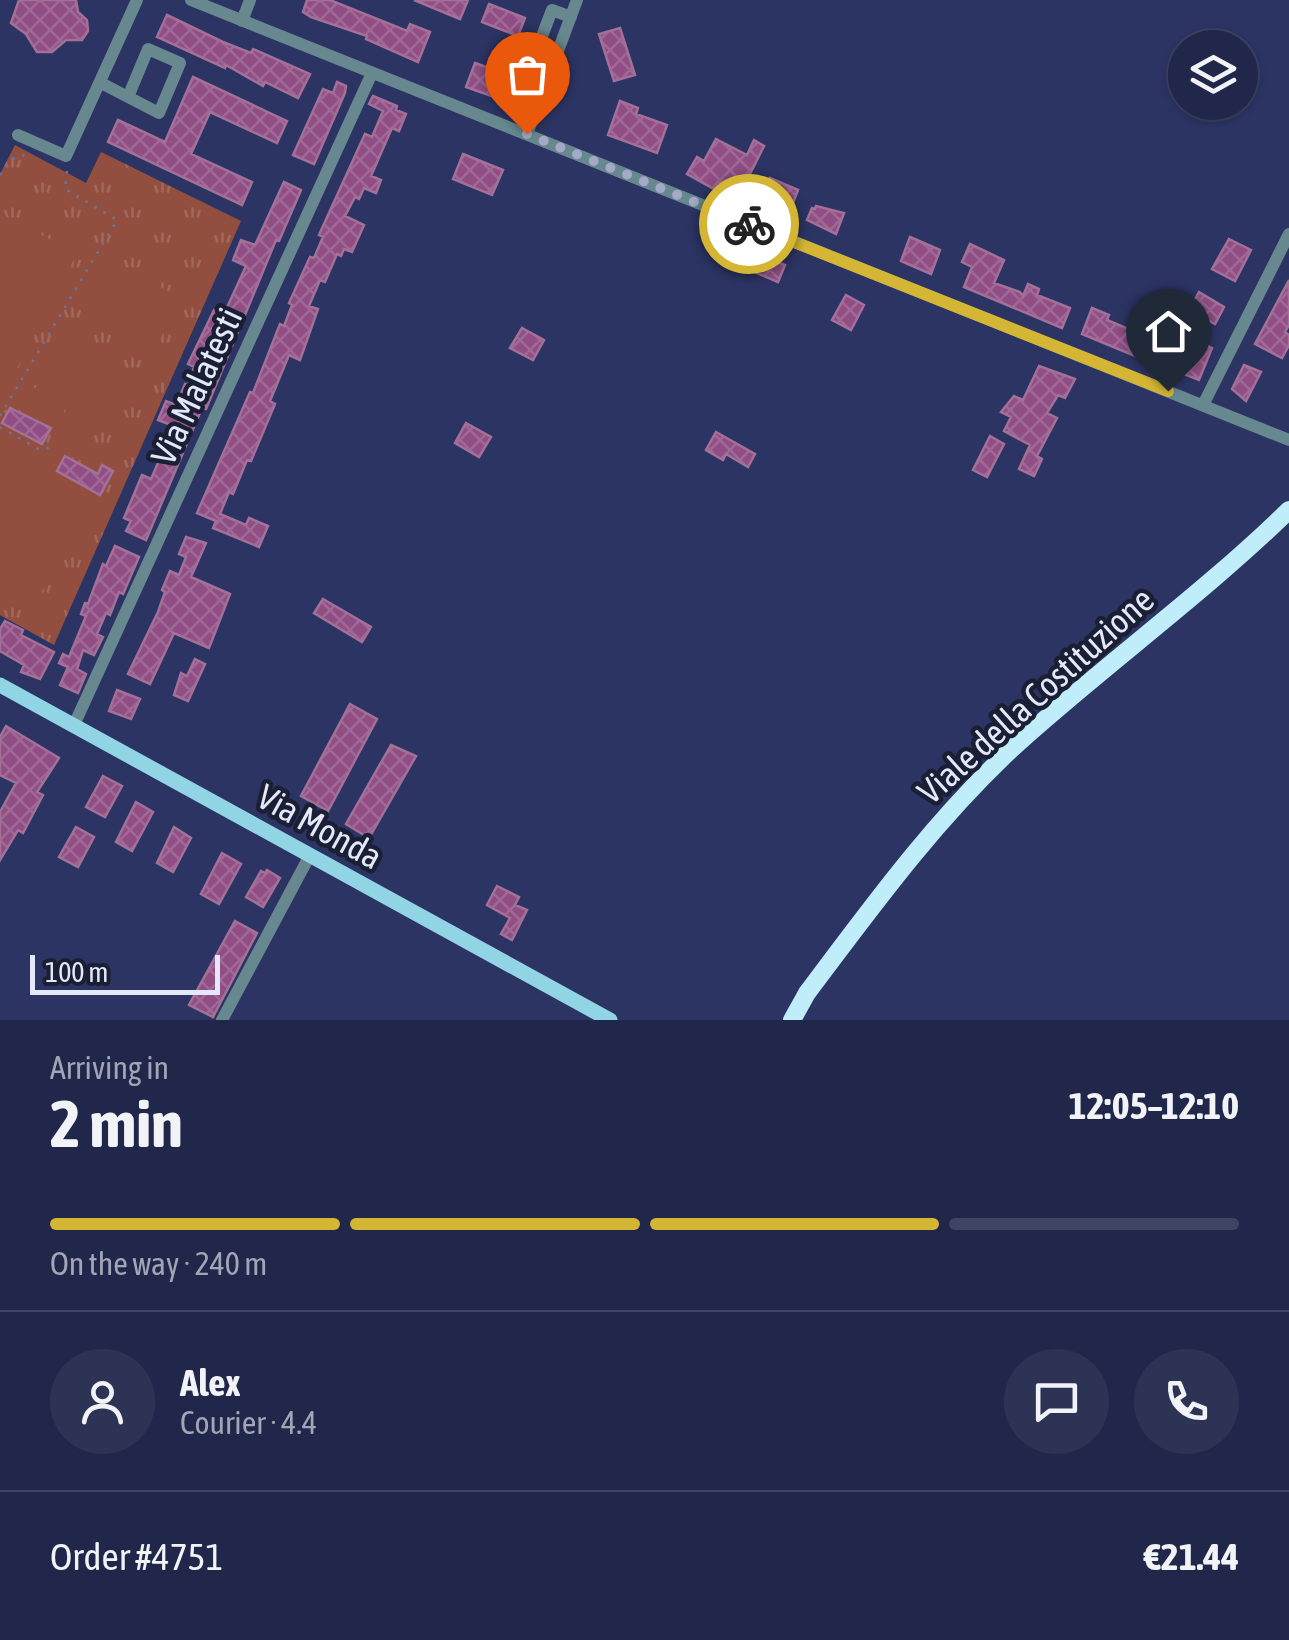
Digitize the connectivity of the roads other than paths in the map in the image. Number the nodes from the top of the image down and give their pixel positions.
1 (137, 0) edge
2 (191, 0) edge
3 (250, 0) edge
4 (577, 0) edge
5 (571, 17) junction
6 (242, 21) junction
7 (372, 73) junction
8 (101, 83) junction
9 (546, 85) junction
10 (128, 96) junction
11 (527, 134) junction
12 (24, 138) road end
13 (1289, 234) edge
14 (1203, 406) junction
15 (1289, 440) edge
16 (1289, 510) edge
17 (0, 685) edge
18 (74, 725) junction
19 (310, 855) junction
20 (808, 993) junction
21 (222, 1020) edge
22 (610, 1020) edge
23 (781, 1020) edge
24 (792, 1020) edge

1 - 8 street
2 - 6 street
3 - 6 street
4 - 5 street
5 - 9 street
5 - 9 street
6 - 7 street
7 - 11 street
7 - 18 street, Via Malatesti
8 - 10 street
8 - 12 street
9 - 11 street
10 - 10 street
11 - 14 street
13 - 14 street
14 - 15 street
16 - 20 highway, Viale della Costituzione
17 - 18 main road, Via Monda
18 - 19 main road, Via Monda
19 - 21 street
19 - 22 main road, Via Monda
20 - 23 highway, Viale della Costituzione
20 - 24 highway, Viale della Costituzione

